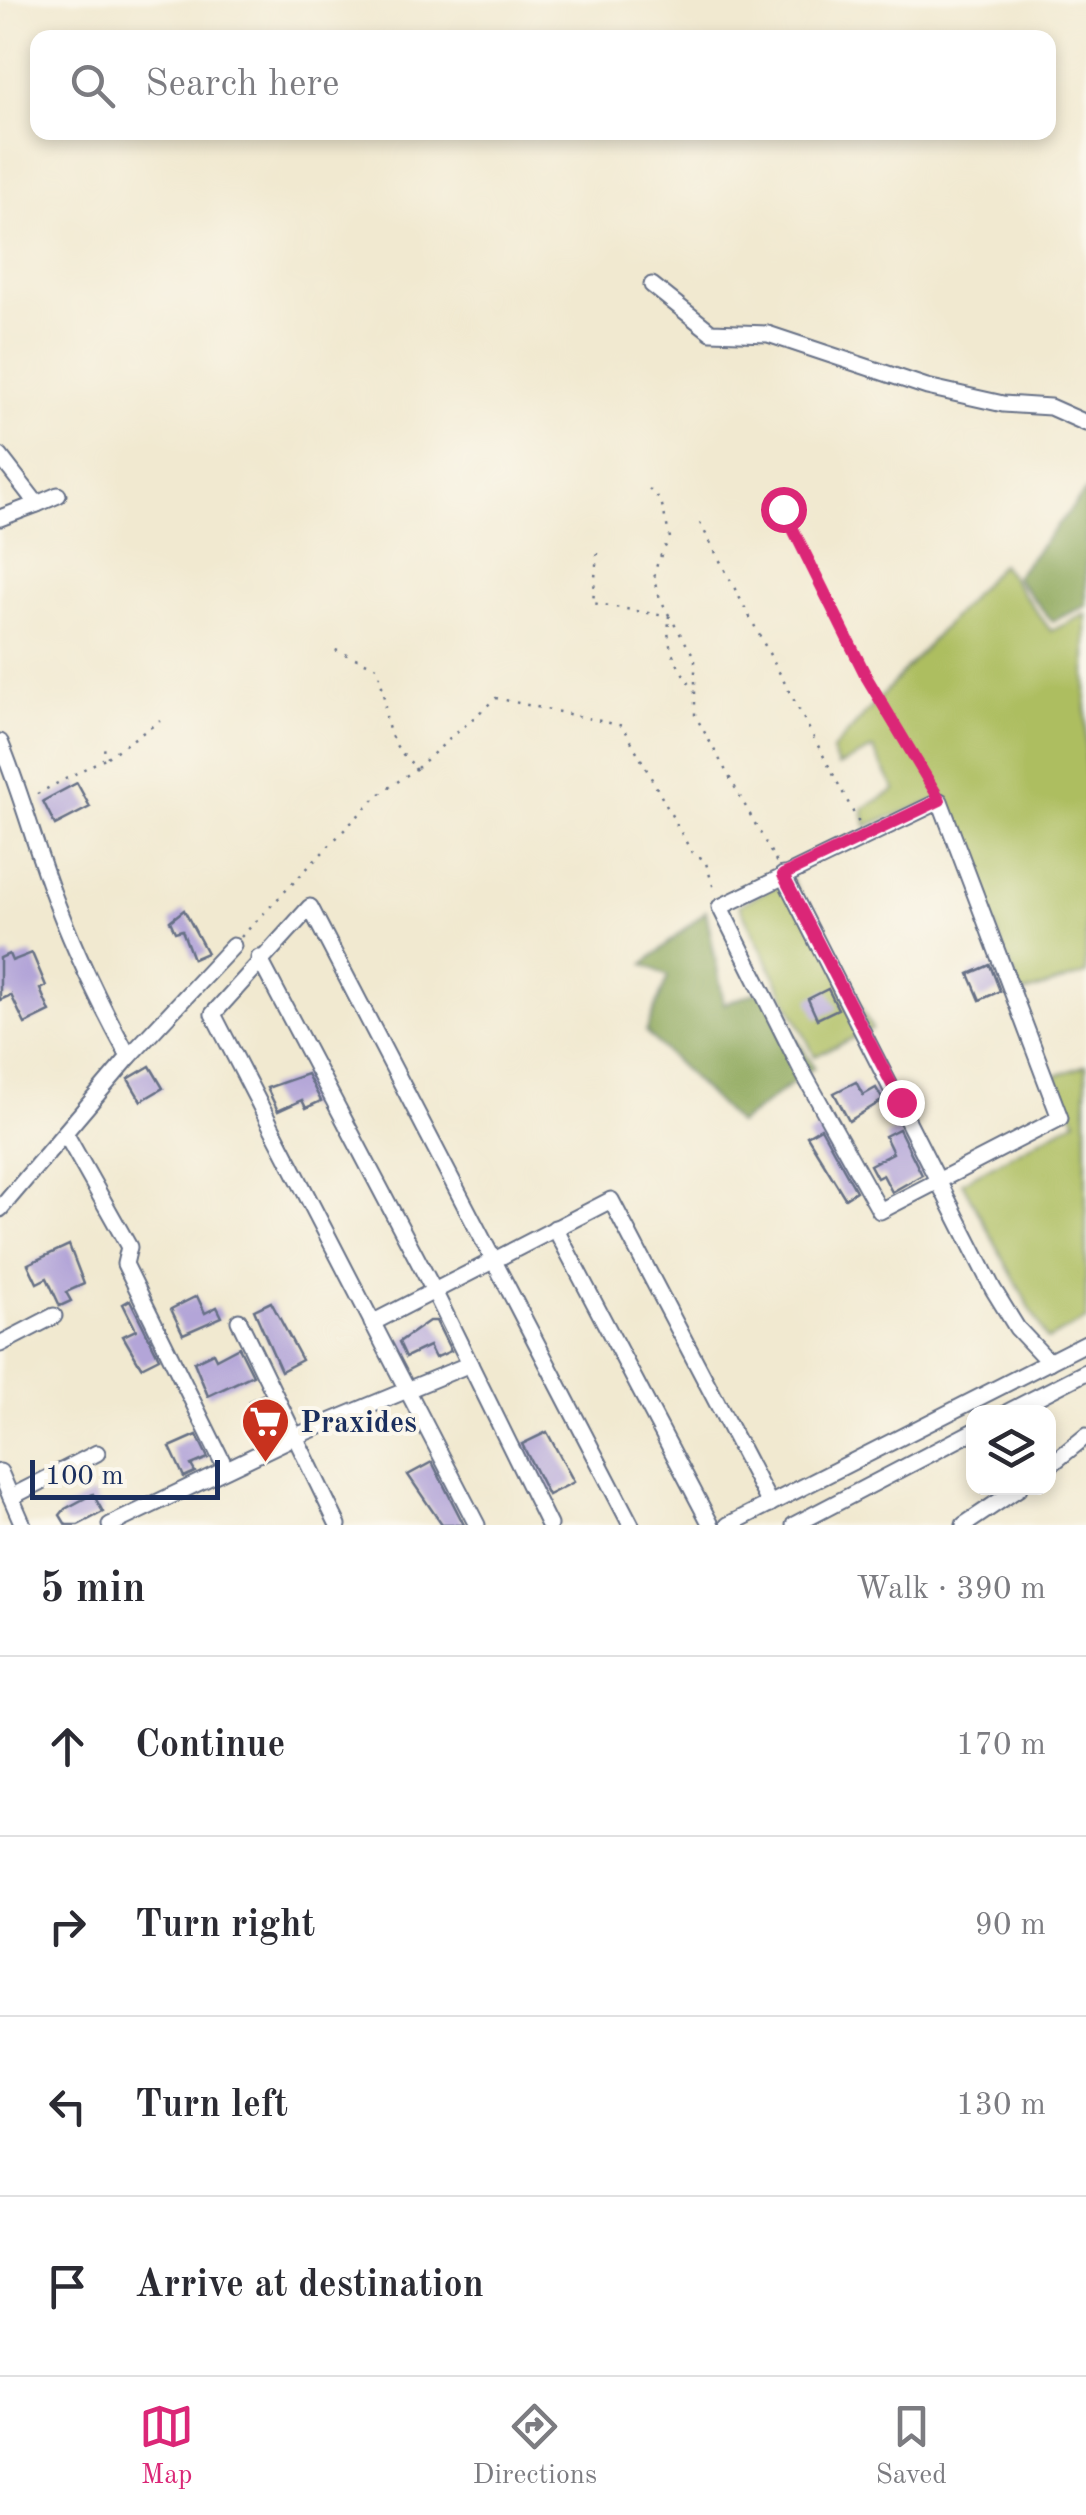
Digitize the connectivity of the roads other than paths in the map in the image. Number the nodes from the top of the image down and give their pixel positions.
1 (652, 286) dead end
2 (1086, 423) edge
3 (0, 456) edge
4 (58, 495) dead end
5 (37, 504) junction
6 (0, 518) edge
7 (0, 742) edge
8 (783, 875) junction
9 (233, 946) road end
10 (259, 958) junction
11 (129, 1056) junction
12 (65, 1133) junction
13 (941, 1181) junction
14 (3, 1198) edge
15 (555, 1228) junction
16 (493, 1258) junction
17 (433, 1289) junction
18 (54, 1316) dead end
19 (239, 1321) dead end
20 (372, 1323) junction
21 (1086, 1343) edge
22 (0, 1344) edge
23 (1049, 1362) junction
24 (470, 1364) junction
25 (1086, 1372) edge
26 (407, 1389) junction
27 (1022, 1405) edge
28 (966, 1435) edge
29 (296, 1436) junction
30 (1086, 1436) edge
31 (96, 1453) dead end
32 (1056, 1460) edge
33 (226, 1469) junction
34 (0, 1472) edge
35 (1009, 1495) edge
36 (8, 1504) edge
37 (770, 1504) junction
38 (24, 1525) edge
39 (110, 1525) edge
40 (338, 1525) edge
41 (477, 1525) edge
42 (549, 1525) edge
43 (631, 1525) edge
44 (712, 1525) edge
45 (728, 1525) edge
46 (794, 1525) edge
47 (964, 1525) edge

1 - 2 street
3 - 5 street
4 - 5 street
5 - 6 street
7 - 11 street
8 - 13 street
8 - 13 street
8 - 13 street
9 - 11 street
10 - 16 street
10 - 17 street
10 - 20 street
11 - 12 street
12 - 14 street
12 - 33 street
13 - 23 street
15 - 16 street
15 - 37 street
15 - 44 street
16 - 17 street
16 - 43 street
17 - 20 street
17 - 24 street
18 - 22 street
19 - 29 street
20 - 26 street
21 - 23 street
23 - 37 street
24 - 26 street
24 - 42 street
25 - 27 street
26 - 29 street
26 - 41 street
28 - 46 street
29 - 33 street
29 - 40 street
30 - 32 street
31 - 36 street
33 - 39 street
34 - 36 street
35 - 47 street
36 - 38 street
37 - 45 street

